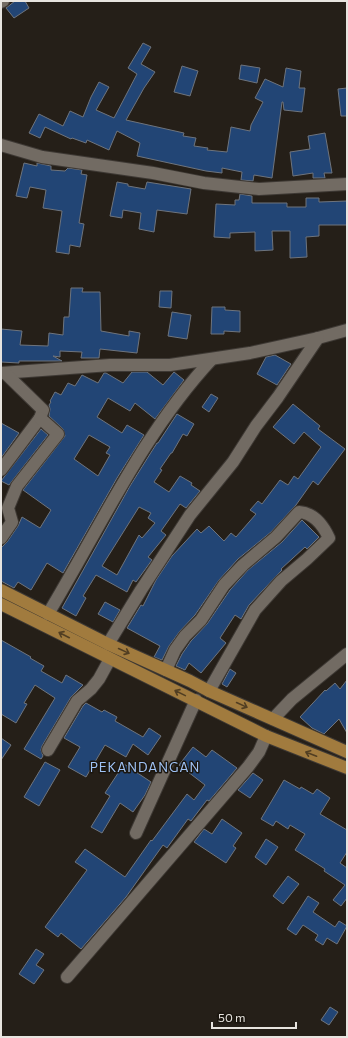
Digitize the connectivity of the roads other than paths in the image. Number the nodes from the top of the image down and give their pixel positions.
1 (1, 145) edge
2 (347, 184) edge
3 (347, 330) edge
4 (318, 338) junction
5 (212, 359) junction
6 (3, 373) edge
7 (40, 418) junction
8 (1, 470) edge
9 (1, 538) edge
10 (1, 590) edge
11 (1, 604) edge
12 (48, 614) junction
13 (109, 641) junction
14 (347, 654) edge
15 (109, 661) junction
16 (166, 670) junction
17 (209, 691) junction
18 (194, 706) junction
19 (273, 719) junction
20 (266, 736) junction
21 (48, 750) dead end
22 (347, 752) edge
23 (347, 768) edge
24 (136, 832) dead end
25 (67, 977) dead end

1 - 2 street
3 - 4 street
4 - 5 street
4 - 13 street
5 - 6 street
5 - 12 street
6 - 7 street
7 - 8 street
7 - 9 street
10 - 12 main road
15 -> 11 main road
12 - 13 main road
13 -> 16 main road
14 - 19 street
18 -> 15 main road
15 - 21 street
16 - 17 main road
16 - 17 street
17 -> 19 main road
18 - 20 main road
18 - 24 street
19 - 20 main road
19 - 22 main road
23 -> 20 main road
20 - 25 street

